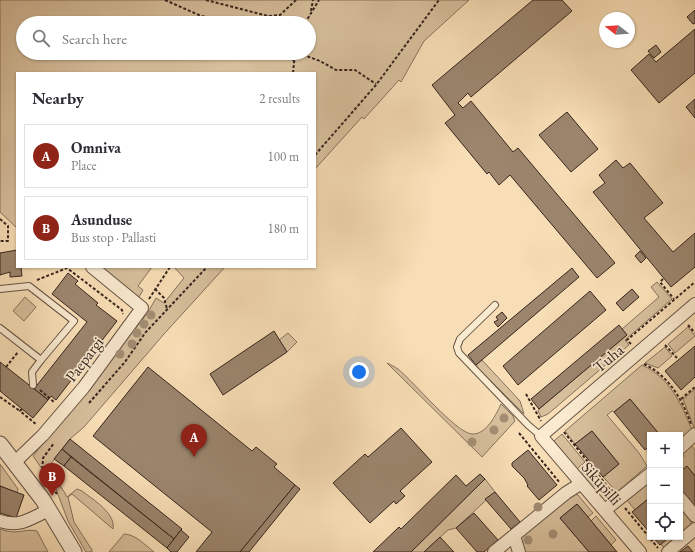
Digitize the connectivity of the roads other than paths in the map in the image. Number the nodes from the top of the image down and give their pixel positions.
1 (93, 268) edge
2 (0, 289) edge
3 (695, 304) edge
4 (495, 305) dead end
5 (0, 328) edge
6 (41, 360) junction
7 (35, 386) road end
8 (695, 434) edge
9 (541, 436) junction
10 (0, 444) edge
11 (683, 445) edge
12 (14, 463) junction
13 (647, 476) edge
14 (580, 484) junction
15 (683, 502) edge
16 (605, 510) junction
17 (44, 512) junction
18 (695, 516) edge
19 (0, 521) edge
20 (695, 529) edge
21 (514, 536) junction
22 (64, 552) edge
23 (74, 552) edge
24 (494, 552) edge
25 (519, 552) edge
26 (640, 552) edge
27 (668, 552) edge

1 - 12 street, Paepargi
2 - 6 lane
3 - 9 street, Tuha
4 - 9 lane
5 - 6 lane
6 - 7 lane
8 - 11 street
9 - 14 street, Sikupilli
10 - 12 street
12 - 17 street
13 - 16 street
14 - 16 street, Sikupilli
14 - 21 street
15 - 18 street
16 - 26 street, Sikupilli
17 - 19 street
17 - 22 street
17 - 23 street
20 - 27 street
21 - 24 street
21 - 25 street

